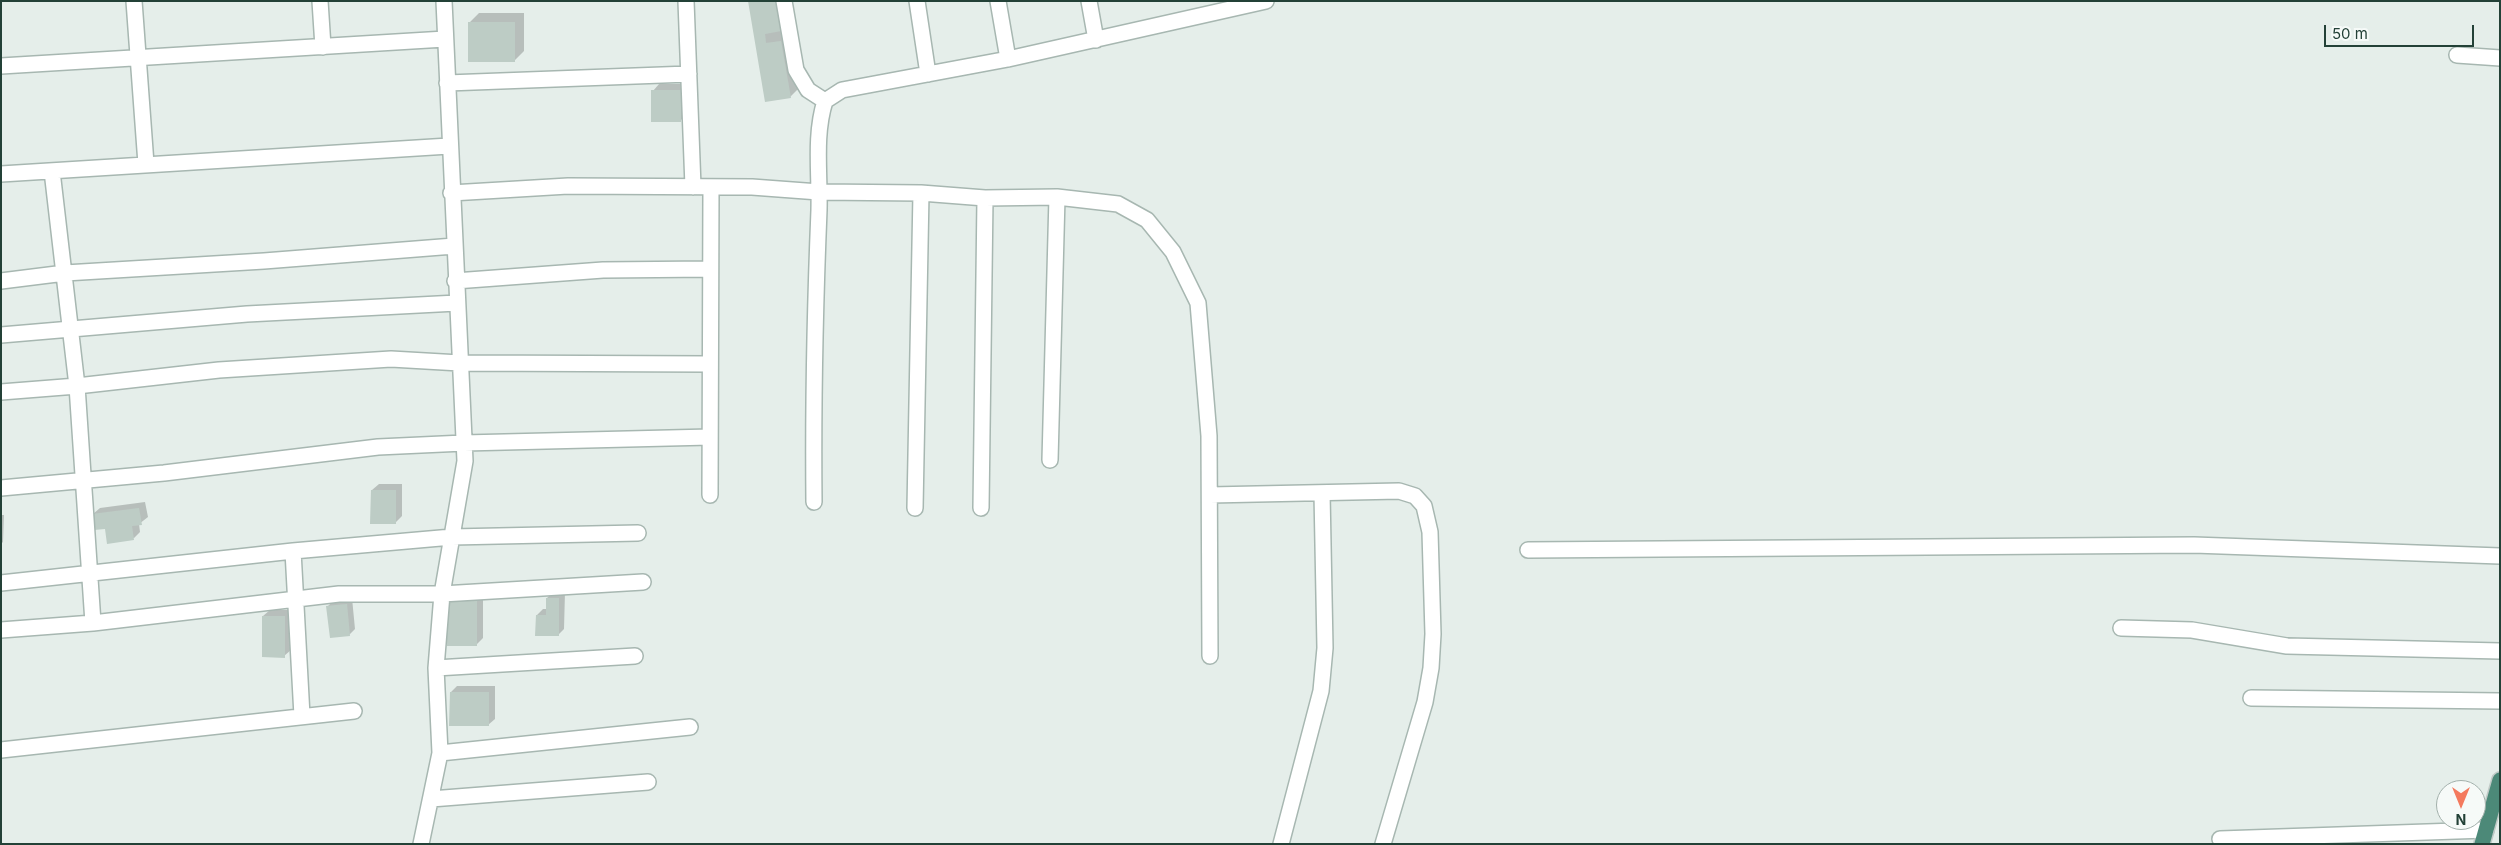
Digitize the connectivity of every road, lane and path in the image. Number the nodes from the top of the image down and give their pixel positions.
1 (134, 1) edge
2 (320, 1) edge
3 (444, 1) edge
4 (686, 1) edge
5 (784, 1) edge
6 (917, 1) edge
7 (998, 1) edge
8 (1089, 1) edge
9 (1266, 1) edge
10 (445, 39) junction
11 (1096, 40) junction
12 (322, 47) junction
13 (2458, 55) dead end
14 (140, 57) junction
15 (2500, 58) edge
16 (1008, 59) junction
17 (1, 66) edge
18 (689, 74) junction
19 (928, 74) junction
20 (447, 83) junction
21 (825, 101) junction
22 (449, 146) junction
23 (146, 164) junction
24 (52, 171) junction
25 (1, 174) edge
26 (693, 187) junction
27 (711, 188) junction
28 (820, 192) junction
29 (451, 193) junction
30 (921, 194) junction
31 (1056, 197) junction
32 (985, 198) junction
33 (454, 246) junction
34 (710, 269) junction
35 (65, 273) junction
36 (1, 281) edge
37 (456, 281) junction
38 (457, 303) junction
39 (70, 328) junction
40 (1, 335) edge
41 (460, 363) junction
42 (710, 364) junction
43 (77, 386) junction
44 (1, 392) edge
45 (710, 438) junction
46 (464, 443) junction
47 (1050, 460) dead end
48 (84, 481) junction
49 (1, 488) edge
50 (1322, 492) junction
51 (1210, 495) junction
52 (710, 496) dead end
53 (814, 502) dead end
54 (915, 508) dead end
55 (981, 508) dead end
56 (638, 533) dead end
57 (452, 537) junction
58 (1528, 550) dead end
59 (292, 551) junction
60 (2500, 556) edge
61 (90, 573) junction
62 (643, 582) dead end
63 (1, 583) edge
64 (442, 594) junction
65 (295, 599) junction
66 (93, 623) junction
67 (2121, 628) dead end
68 (1, 630) edge
69 (2500, 651) edge
70 (635, 656) dead end
71 (1210, 656) dead end
72 (436, 668) junction
73 (2251, 698) dead end
74 (2500, 701) edge
75 (354, 711) dead end
76 (302, 716) junction
77 (690, 727) dead end
78 (1, 750) edge
79 (440, 753) junction
80 (2500, 780) edge
81 (648, 782) dead end
82 (430, 799) junction
83 (2484, 837) edge
84 (2220, 839) dead end
85 (421, 844) edge
86 (1281, 844) edge
87 (1383, 844) edge

1 - 14 street
2 - 12 street
3 - 10 street
4 - 18 street
5 - 21 street
6 - 19 street
7 - 16 street
8 - 11 street
9 - 11 street
10 - 12 street
10 - 20 street
11 - 16 street
12 - 14 street
13 - 15 street
14 - 17 street
14 - 23 street
16 - 19 street
18 - 20 street
18 - 26 street
19 - 21 street
20 - 22 street
21 - 28 street
22 - 23 street
22 - 29 street
23 - 24 street
24 - 25 street
24 - 35 street
26 - 27 street
26 - 29 street
27 - 28 street
27 - 34 street
28 - 30 street
28 - 53 street
29 - 33 street
30 - 32 street
30 - 54 street
31 - 32 street
31 - 47 street
31 - 51 street
32 - 55 street
33 - 35 street
33 - 37 street
34 - 37 street
34 - 42 street
35 - 36 street
35 - 39 street
37 - 38 street
38 - 39 street
38 - 41 street
39 - 40 street
39 - 43 street
41 - 42 street
41 - 43 street
41 - 46 street
42 - 45 street
43 - 44 street
43 - 48 street
45 - 46 street
45 - 52 street
46 - 48 street
46 - 57 street
48 - 49 street
48 - 61 street
50 - 51 street
50 - 86 street
50 - 87 street
51 - 71 street
56 - 57 street
57 - 59 street
57 - 64 street
58 - 60 street
59 - 61 street
59 - 65 street
61 - 63 street
61 - 66 street
62 - 64 street
64 - 65 street
64 - 72 street
65 - 66 street
65 - 76 street
66 - 68 street
67 - 69 street
70 - 72 street
72 - 79 street
73 - 74 street
75 - 76 street
76 - 78 street
77 - 79 street
79 - 82 street
80 - 83 highway
81 - 82 street
82 - 85 street
83 - 84 street

